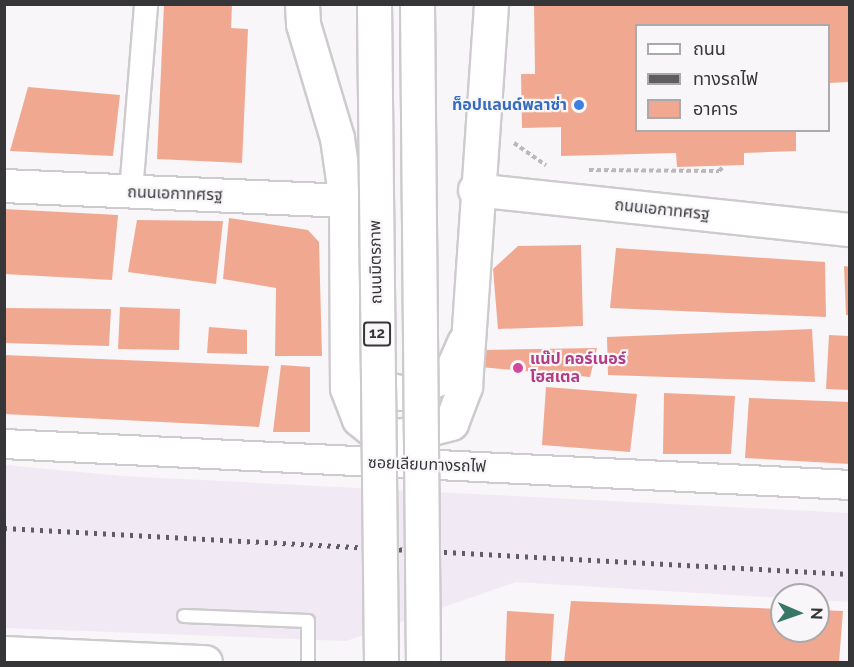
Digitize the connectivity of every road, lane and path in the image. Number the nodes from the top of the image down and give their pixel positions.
1 (146, 4) edge
2 (302, 4) edge
3 (374, 4) edge
4 (417, 4) edge
5 (491, 4) edge
6 (509, 131) dead end
7 (724, 166) dead end
8 (553, 167) dead end
9 (585, 170) dead end
10 (4, 186) edge
11 (475, 190) junction
12 (131, 192) junction
13 (346, 201) junction
14 (849, 230) edge
15 (465, 340) junction
16 (346, 342) junction
17 (4, 444) edge
18 (849, 485) edge
19 (184, 616) dead end
20 (4, 653) edge
21 (206, 663) edge
22 (308, 663) edge
23 (381, 663) edge
24 (423, 663) edge

1 - 12 street
2 - 13 main road
3 - 23 main road, ถนนมิตรภาพ / 12, bridge
4 - 24 main road, bridge
5 - 11 main road
6 - 8 path
7 - 9 path
10 - 12 main road, ถนนเอกาทศรฐ
11 - 14 main road, ถนนเอกาทศรฐ
11 - 15 main road
12 - 13 main road, ถนนเอกาทศรฐ
13 - 16 main road
15 - 16 main road
15 - 16 main road
17 - 18 street, ซอยเลียบทางรถไฟ
19 - 22 lane
20 - 21 main road

